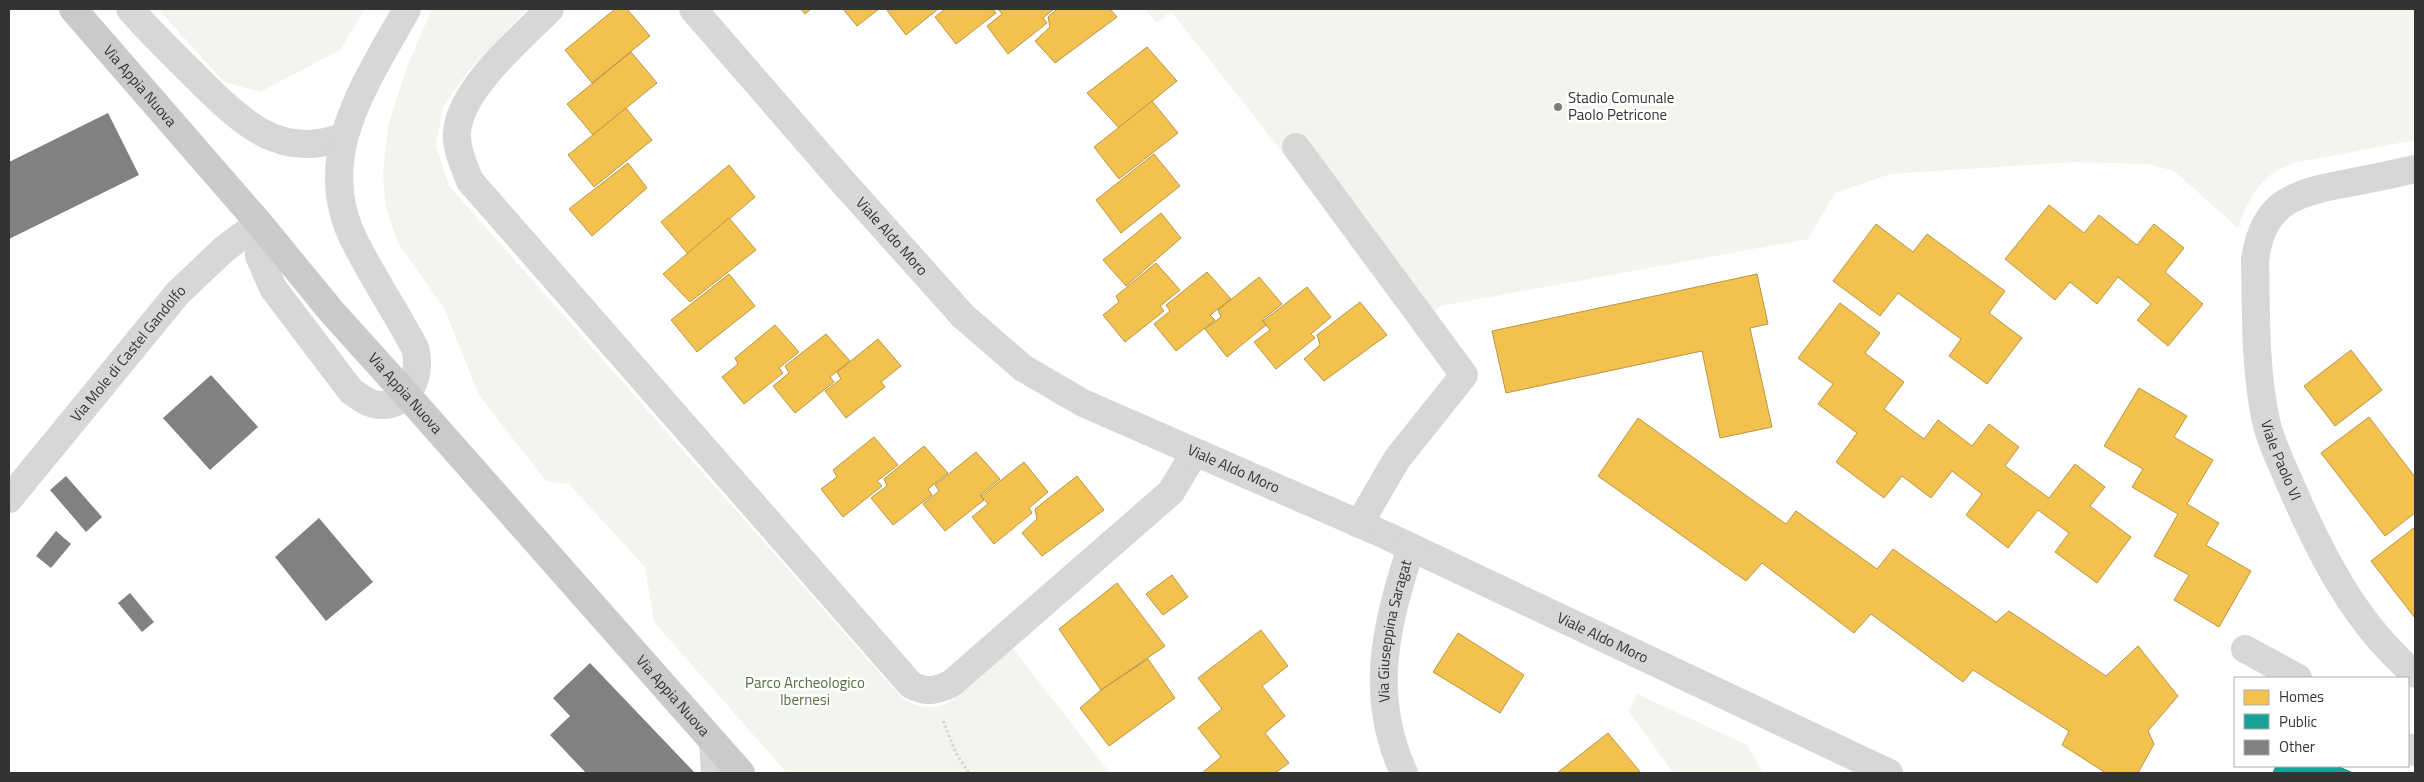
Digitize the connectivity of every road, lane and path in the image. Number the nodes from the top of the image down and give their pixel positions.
1 (73, 9) edge
2 (130, 9) edge
3 (407, 9) edge
4 (550, 9) edge
5 (693, 9) edge
6 (343, 137) junction
7 (1296, 147) dead end
8 (2415, 169) edge
9 (259, 223) junction
10 (406, 394) junction
11 (1195, 452) junction
12 (9, 498) edge
13 (1359, 524) junction
14 (1411, 547) junction
15 (2245, 649) dead end
16 (2415, 674) edge
17 (2296, 677) edge
18 (930, 692) junction
19 (713, 742) junction
20 (715, 773) edge
21 (741, 773) edge
22 (970, 773) edge
23 (1404, 773) edge
24 (1889, 773) edge

1 - 9 main road, Via Appia Nuova
2 - 6 street
3 - 6 street
4 - 18 street
5 - 11 street, Viale Aldo Moro
6 - 10 street
7 - 13 street
8 - 16 street, Viale Paolo VI
9 - 10 main road, Via Appia Nuova
9 - 10 street
9 - 12 street, Via Mole di Castel Gandolfo
10 - 19 main road, Via Appia Nuova
11 - 13 street, Viale Aldo Moro
11 - 18 street
13 - 14 street, Viale Aldo Moro
14 - 23 street, Via Giuseppina Saragat
14 - 24 street, Viale Aldo Moro
15 - 17 street
18 - 22 path
19 - 20 street
19 - 21 main road, Via Appia Nuova

